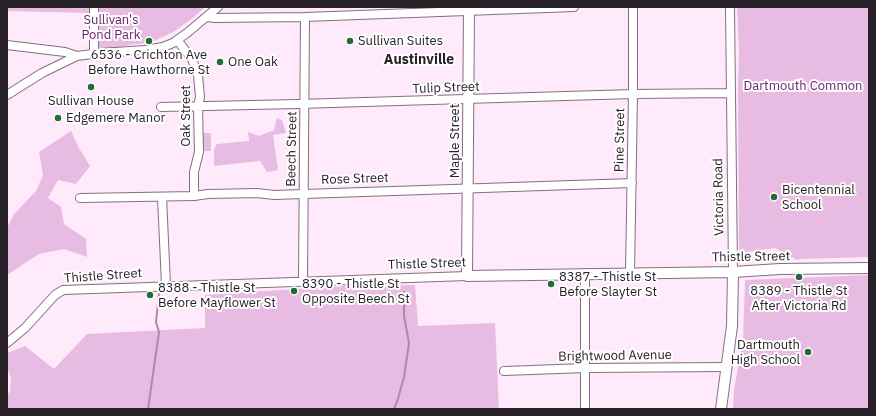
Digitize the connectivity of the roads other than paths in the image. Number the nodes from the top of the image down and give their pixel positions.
1 (94, 7) edge
2 (218, 7) edge
3 (574, 7) edge
4 (633, 7) edge
5 (730, 7) edge
6 (469, 9) edge
7 (208, 17) junction
8 (305, 17) junction
9 (178, 40) junction
10 (7, 46) edge
11 (94, 54) junction
12 (77, 56) junction
13 (731, 93) junction
14 (633, 94) junction
15 (7, 95) edge
16 (468, 99) junction
17 (305, 104) junction
18 (161, 107) dead end
19 (198, 107) junction
20 (632, 183) junction
21 (468, 188) junction
22 (304, 193) junction
23 (162, 196) junction
24 (194, 196) junction
25 (80, 198) dead end
26 (869, 268) edge
27 (733, 272) junction
28 (630, 273) junction
29 (585, 274) junction
30 (467, 276) junction
31 (303, 281) junction
32 (166, 285) junction
33 (7, 343) edge
34 (726, 367) junction
35 (586, 368) junction
36 (504, 371) dead end
37 (586, 409) edge
38 (721, 409) edge

1 - 11 street
2 - 7 street
3 - 6 street
4 - 14 street, Pine Street
5 - 13 street, Victoria Road
6 - 8 street
6 - 16 main road, Maple Street
7 - 8 street
7 - 9 street
8 - 17 street, Beech Street
9 - 11 street
9 - 19 street, Oak Street
10 - 12 street
11 - 12 street
12 - 15 street
13 - 14 street, Tulip Street
13 - 27 street, Victoria Road
14 - 16 street, Tulip Street
14 - 20 street, Pine Street
16 - 17 street, Tulip Street
16 - 21 main road, Maple Street
17 - 19 street, Tulip Street
17 - 22 street, Beech Street
18 - 19 street, Tulip Street
19 - 24 street, Oak Street
20 - 21 street, Rose Street
20 - 28 street, Pine Street
21 - 22 street, Rose Street
21 - 30 main road, Maple Street
22 - 24 street, Rose Street
22 - 31 street, Beech Street
23 - 24 street, Rose Street
23 - 25 street, Rose Street
23 - 32 street
26 - 27 main road, Thistle Street
27 - 28 main road, Thistle Street
27 - 34 main road, Victoria Road
28 - 29 main road, Thistle Street
29 - 30 main road, Thistle Street
29 - 35 street
30 - 31 street, Thistle Street
31 - 32 street, Thistle Street
32 - 33 street, Thistle Street
34 - 35 street, Brightwood Avenue
34 - 38 main road, Victoria Road
35 - 36 street, Brightwood Avenue
35 - 37 street

